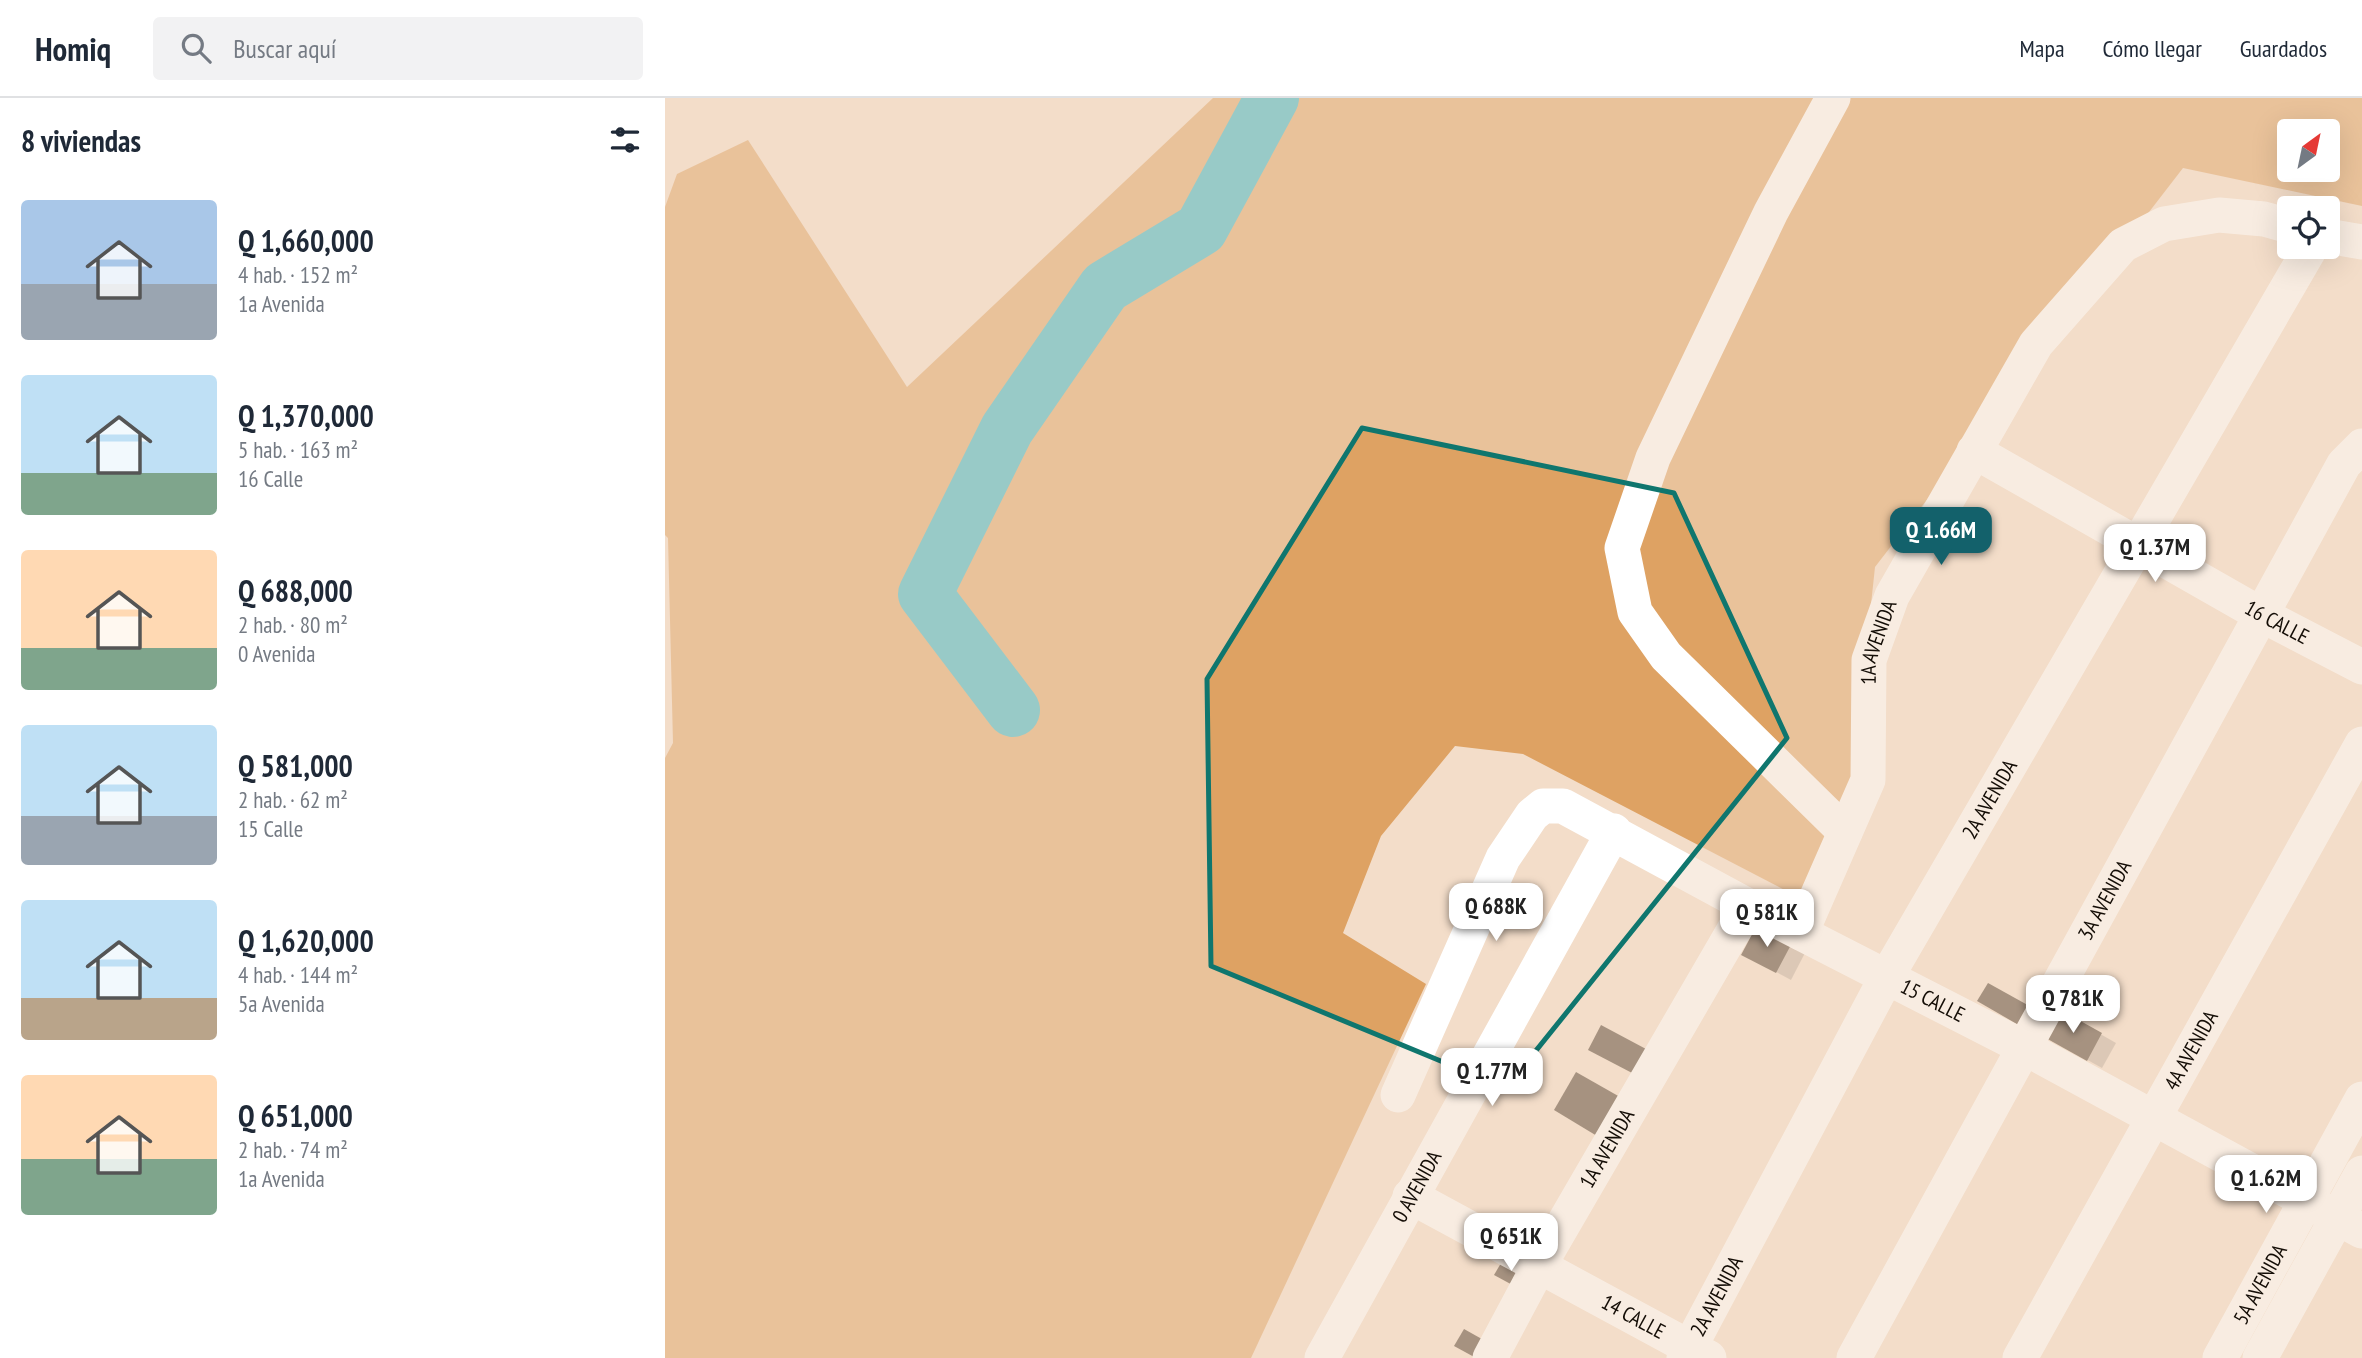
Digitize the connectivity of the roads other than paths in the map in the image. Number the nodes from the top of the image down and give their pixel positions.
1 (1833, 98) edge
2 (2277, 223) edge
3 (2340, 238) edge
4 (2362, 242) edge
5 (2304, 259) edge
6 (2362, 446) edge
7 (1974, 451) junction
8 (2139, 542) junction
9 (2260, 614) junction
10 (2362, 667) edge
11 (2362, 744) edge
12 (1614, 831) junction
13 (1845, 832) junction
14 (1748, 906) junction
15 (1801, 933) junction
16 (1887, 978) junction
17 (2025, 1048) junction
18 (1398, 1095) dead end
19 (2362, 1099) edge
20 (2151, 1118) junction
21 (2362, 1173) edge
22 (1411, 1196) junction
23 (2306, 1201) junction
24 (2349, 1225) edge
25 (1539, 1266) junction
26 (1694, 1354) edge
27 (1322, 1358) edge
28 (1490, 1358) edge
29 (1854, 1358) edge
30 (2019, 1358) edge
31 (2220, 1358) edge
32 (2260, 1358) edge

1 - 13 street
2 - 7 street, 1A AVENIDA
3 - 4 street
5 - 8 street, 2A AVENIDA
6 - 9 street, 3A AVENIDA
7 - 8 street, 16 CALLE
7 - 13 street, 1A AVENIDA
8 - 9 street, 16 CALLE
8 - 16 street, 2A AVENIDA
9 - 10 street, 16 CALLE
9 - 17 street, 3A AVENIDA
11 - 20 street, 4A AVENIDA
12 - 14 street, 15 CALLE
12 - 18 street, 15 CALLE
12 - 22 street, 0 AVENIDA
13 - 15 street, 1A AVENIDA
14 - 15 street, 15 CALLE
14 - 25 street, 1A AVENIDA
15 - 16 street, 15 CALLE
16 - 17 street, 15 CALLE
16 - 26 street, 2A AVENIDA
17 - 20 street, 15 CALLE
17 - 29 street, 3A AVENIDA
19 - 23 street, 5A AVENIDA
20 - 23 street, 15 CALLE
20 - 30 street, 4A AVENIDA
21 - 24 street, 5A AVENIDA
22 - 25 street, 14 CALLE
22 - 27 street, 0 AVENIDA
23 - 24 street, 15 CALLE
23 - 31 street, 5A AVENIDA
24 - 32 street, 5A AVENIDA
25 - 26 street, 14 CALLE
25 - 28 street, 1A AVENIDA

